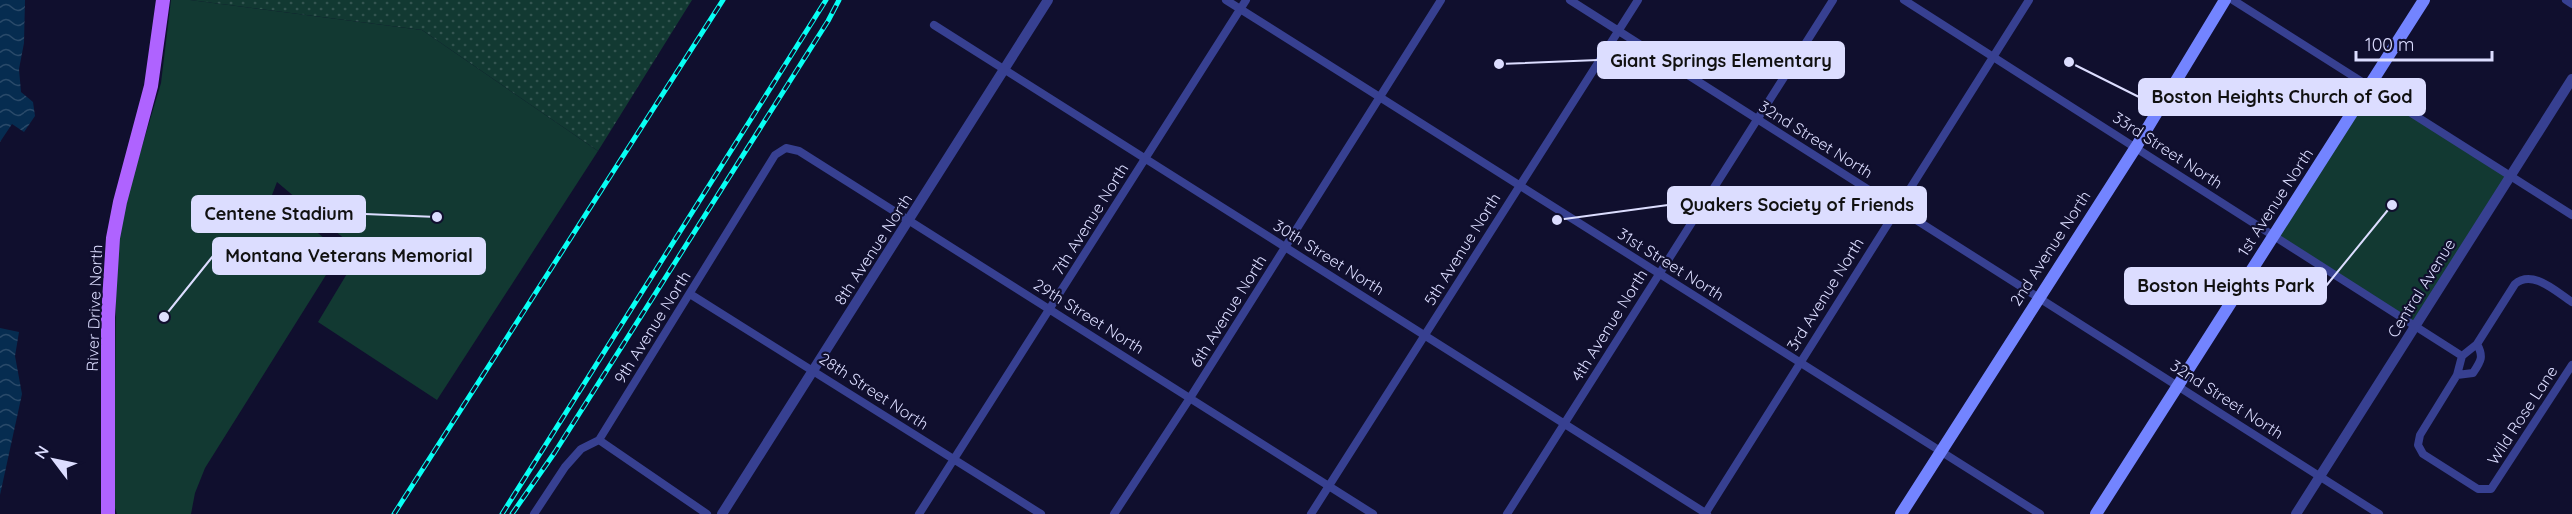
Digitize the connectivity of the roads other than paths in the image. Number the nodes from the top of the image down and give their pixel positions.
1 (163, 0) edge
2 (1048, 0) edge
3 (1226, 0) edge
4 (1246, 0) edge
5 (1441, 0) edge
6 (1570, 0) edge
7 (1638, 0) edge
8 (1833, 0) edge
9 (1904, 0) edge
10 (2029, 0) edge
11 (2225, 0) edge
12 (2233, 0) edge
13 (2424, 0) edge
14 (2566, 0) edge
15 (2572, 4) edge
16 (1240, 9) junction
17 (934, 25) dead end
18 (1618, 31) junction
19 (1992, 56) junction
20 (1005, 69) junction
21 (2572, 79) edge
22 (2370, 86) junction
23 (1380, 98) junction
24 (1757, 120) junction
25 (2136, 147) junction
26 (786, 148) joint
27 (1145, 159) junction
28 (2510, 175) junction
29 (1520, 186) junction
30 (1897, 208) junction
31 (2572, 215) edge
32 (909, 220) junction
33 (2273, 235) junction
34 (1285, 248) junction
35 (1658, 273) junction
36 (690, 294) junction
37 (2038, 297) junction
38 (2572, 302) edge
39 (1050, 310) junction
40 (2414, 326) junction
41 (1425, 336) junction
42 (2477, 344) junction
43 (2462, 356) junction
44 (1800, 361) junction
45 (2572, 365) edge
46 (814, 369) junction
47 (2457, 375) junction
48 (2178, 385) junction
49 (1190, 398) junction
50 (1564, 425) junction
51 (599, 440) junction
52 (1941, 451) junction
53 (953, 460) junction
54 (2320, 476) junction
55 (1329, 486) junction
56 (108, 514) edge
57 (534, 514) edge
58 (707, 514) edge
59 (722, 514) edge
60 (919, 514) edge
61 (1041, 514) edge
62 (1114, 514) edge
63 (1311, 514) edge
64 (1373, 514) edge
65 (1507, 514) edge
66 (1706, 514) edge
67 (1901, 514) edge
68 (2040, 514) edge
69 (2096, 514) edge
70 (2296, 514) edge
71 (2379, 514) edge

1 - 56 main road, River Drive North
2 - 20 street, 8th Avenue North
3 - 16 street, 31st Street North
4 - 16 street, 7th Avenue North
5 - 23 street, 6th Avenue North
6 - 18 street, 32nd Street North
7 - 18 street, 5th Avenue North
8 - 24 street, 4th Avenue North
9 - 19 street, 33rd Street North
10 - 19 street, 3rd Avenue North
11 - 25 main road, 2nd Avenue North
12 - 22 street
13 - 22 main road, 1st Avenue North
14 - 15 street
16 - 23 street, 31st Street North
16 - 27 street, 7th Avenue North
17 - 20 street, 30th Street North
18 - 24 street, 32nd Street North
18 - 29 street, 5th Avenue North
19 - 25 street, 33rd Street North
19 - 30 street, 3rd Avenue North
20 - 27 street, 30th Street North
20 - 32 street, 8th Avenue North
21 - 28 street, Central Avenue
22 - 28 street
22 - 33 main road, 1st Avenue North
23 - 29 street, 31st Street North
23 - 34 street, 6th Avenue North
24 - 30 street, 32nd Street North
24 - 35 street, 4th Avenue North
25 - 33 street, 33rd Street North
25 - 37 main road, 2nd Avenue North
26 - 32 street, 29th Street North
26 - 36 street, 9th Avenue North
27 - 34 street, 30th Street North
27 - 39 street, 7th Avenue North
28 - 31 street
28 - 40 street, Central Avenue
29 - 35 street, 31st Street North
29 - 41 street, 5th Avenue North
30 - 37 street, 32nd Street North
30 - 44 street, 3rd Avenue North
32 - 39 street, 29th Street North
32 - 46 street, 8th Avenue North
33 - 40 street, 33rd Street North
33 - 48 main road, 1st Avenue North
34 - 41 street, 30th Street North
34 - 49 street, 6th Avenue North
35 - 44 street, 31st Street North
35 - 50 street, 4th Avenue North
36 - 46 street, 28th Street North
36 - 51 street, 9th Avenue North
37 - 48 street, 32nd Street North
37 - 52 main road, 2nd Avenue North
38 - 42 street, Wild Rose Lane
39 - 49 street, 29th Street North
39 - 53 street, 7th Avenue North
40 - 43 street
40 - 54 street, Central Avenue
41 - 50 street, 30th Street North
41 - 55 street, 5th Avenue North
42 - 43 street, Wild Rose Lane
42 - 47 street, Wild Rose Lane
43 - 47 street, Wild Rose Lane
44 - 52 street, 31st Street North
44 - 66 street, 3rd Avenue North
45 - 47 street, Wild Rose Lane
46 - 53 street, 28th Street North
46 - 59 street, 8th Avenue North
48 - 54 street, 32nd Street North
48 - 69 main road, 1st Avenue North
49 - 55 street, 29th Street North
49 - 62 street, 6th Avenue North
50 - 65 street, 4th Avenue North
50 - 66 street, 30th Street North
51 - 57 street, 9th Avenue North
51 - 58 street
52 - 67 main road, 2nd Avenue North
52 - 68 street, 31st Street North
53 - 60 street, 7th Avenue North
53 - 61 street, 28th Street North
54 - 70 street, Central Avenue
54 - 71 street, 32nd Street North
55 - 63 street, 5th Avenue North
55 - 64 street, 29th Street North

